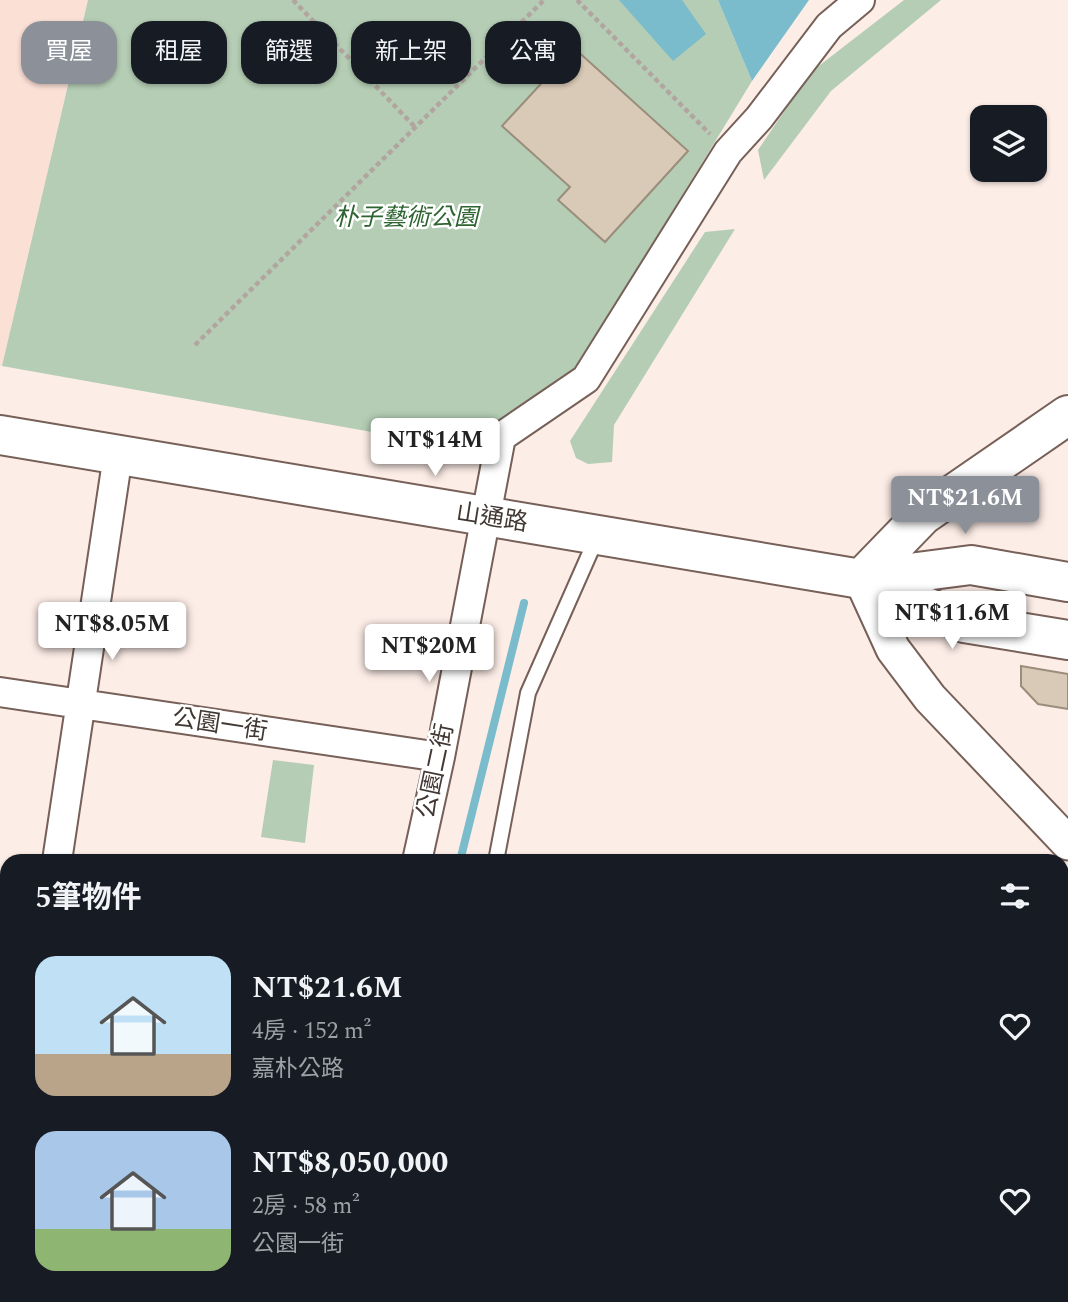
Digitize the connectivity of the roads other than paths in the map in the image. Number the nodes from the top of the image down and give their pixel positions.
1 (860, 0) edge
2 (1068, 415) edge
3 (0, 435) edge
4 (118, 455) junction
5 (485, 517) junction
6 (598, 535) junction
7 (860, 579) junction
8 (1068, 582) edge
9 (1068, 640) edge
10 (0, 692) edge
11 (81, 704) junction
12 (440, 757) junction
13 (1068, 844) edge
14 (58, 854) edge
15 (419, 854) edge
16 (497, 854) edge

1 - 5 street, 公園二街
2 - 7 main road
3 - 4 main road, 山通路
4 - 5 main road, 山通路
4 - 11 street
5 - 6 main road, 山通路
5 - 12 street, 公園二街
6 - 7 main road, 山通路
6 - 16 lane
7 - 8 main road
7 - 9 main road
7 - 13 street
10 - 11 street, 公園一街
11 - 12 street, 公園一街
11 - 14 street
12 - 15 street, 公園二街

